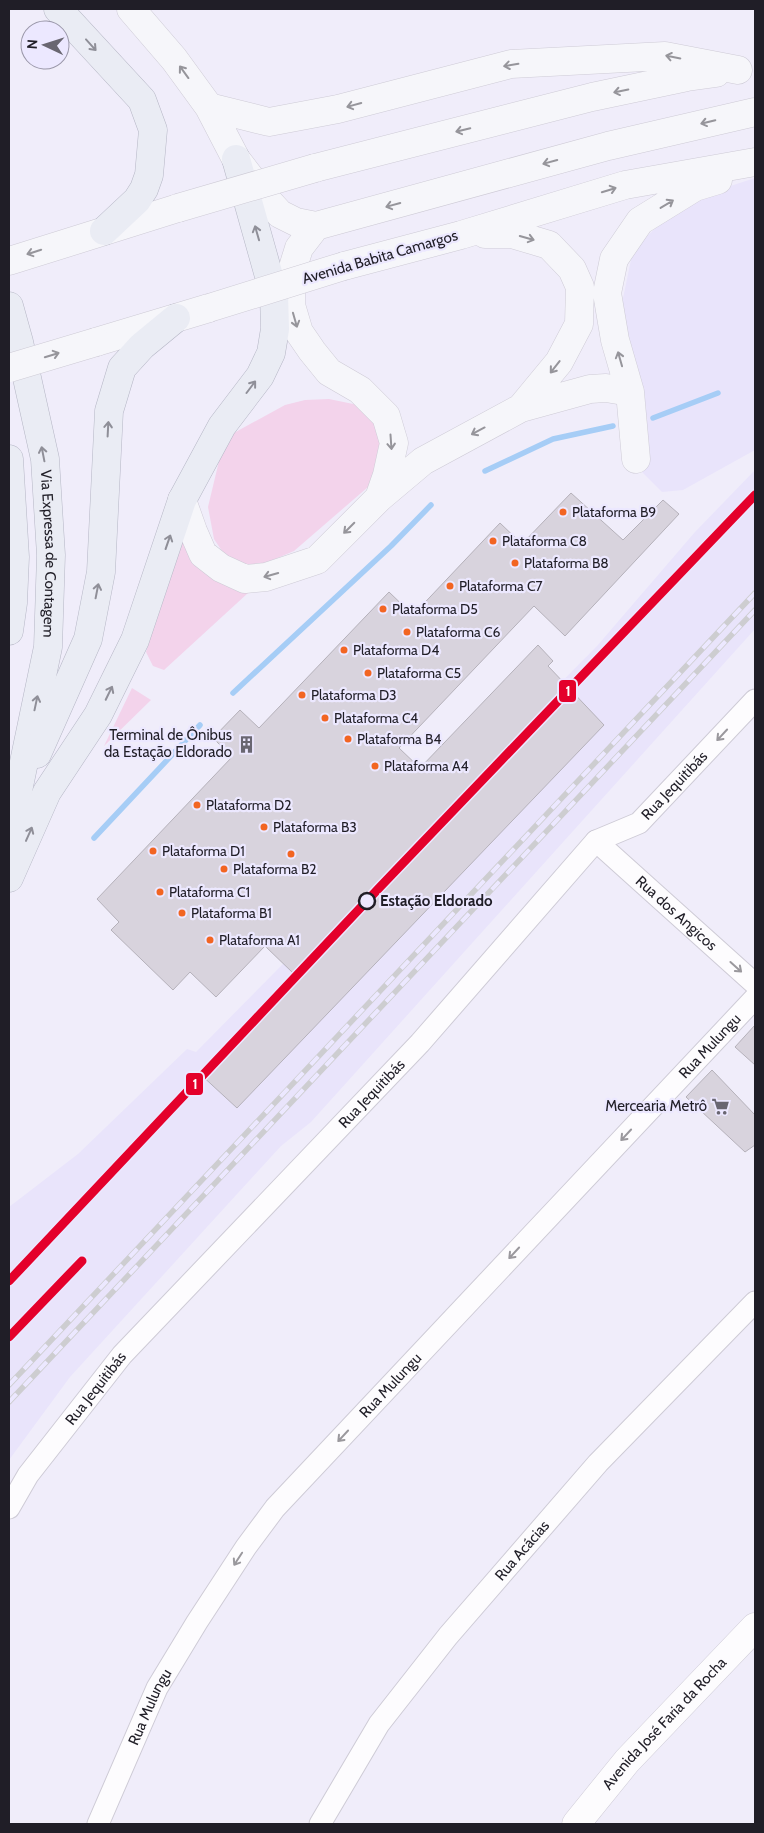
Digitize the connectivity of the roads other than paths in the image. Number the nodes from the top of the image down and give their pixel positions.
1 (58, 9) edge
2 (131, 9) edge
3 (747, 71) edge
4 (209, 107) junction
5 (755, 112) edge
6 (236, 159) junction
7 (755, 162) edge
8 (755, 168) edge
9 (316, 226) junction
10 (104, 231) junction
11 (461, 234) junction
12 (9, 261) edge
13 (9, 306) edge
14 (176, 318) junction
15 (9, 368) edge
16 (630, 392) junction
17 (521, 408) junction
18 (9, 459) edge
19 (636, 459) dead end
20 (379, 498) junction
21 (182, 500) junction
22 (11, 608) edge
23 (9, 631) edge
24 (755, 700) edge
25 (15, 802) junction
26 (9, 834) edge
27 (596, 841) junction
28 (9, 878) edge
29 (755, 984) edge
30 (755, 998) edge
31 (755, 1302) edge
32 (9, 1508) edge
33 (755, 1627) edge
34 (98, 1824) edge
35 (320, 1824) edge
36 (576, 1824) edge

1 -> 10 highway
4 -> 2 main road
3 -> 4 main road
3 -> 10 main road, bridge
4 - 6 main road
5 -> 9 main road
6 - 9 main road
21 -> 6 highway
11 -> 7 main road, Avenida Babita Camargos
16 -> 8 main road
9 -> 20 main road
10 -> 12 main road
11 - 14 main road, Avenida Babita Camargos, bridge
11 -> 17 main road
25 -> 13 highway, Via Expressa de Contagem
15 -> 14 main road, Avenida Babita Camargos, bridge
25 -> 14 highway
16 - 17 main road
16 - 19 main road
17 -> 20 main road
18 - 22 highway, Via Expressa de Contagem
20 -> 21 main road
28 -> 21 highway
22 - 23 highway, Via Expressa de Contagem
24 -> 27 street, Rua Jequitibás
25 - 26 highway, Via Expressa de Contagem
27 -> 29 street, Rua dos Angicos
27 - 32 street, Rua Jequitibás
30 -> 34 street, Rua Mulungu
31 - 35 street, Rua Acácias
33 - 36 street, Avenida José Faria da Rocha

